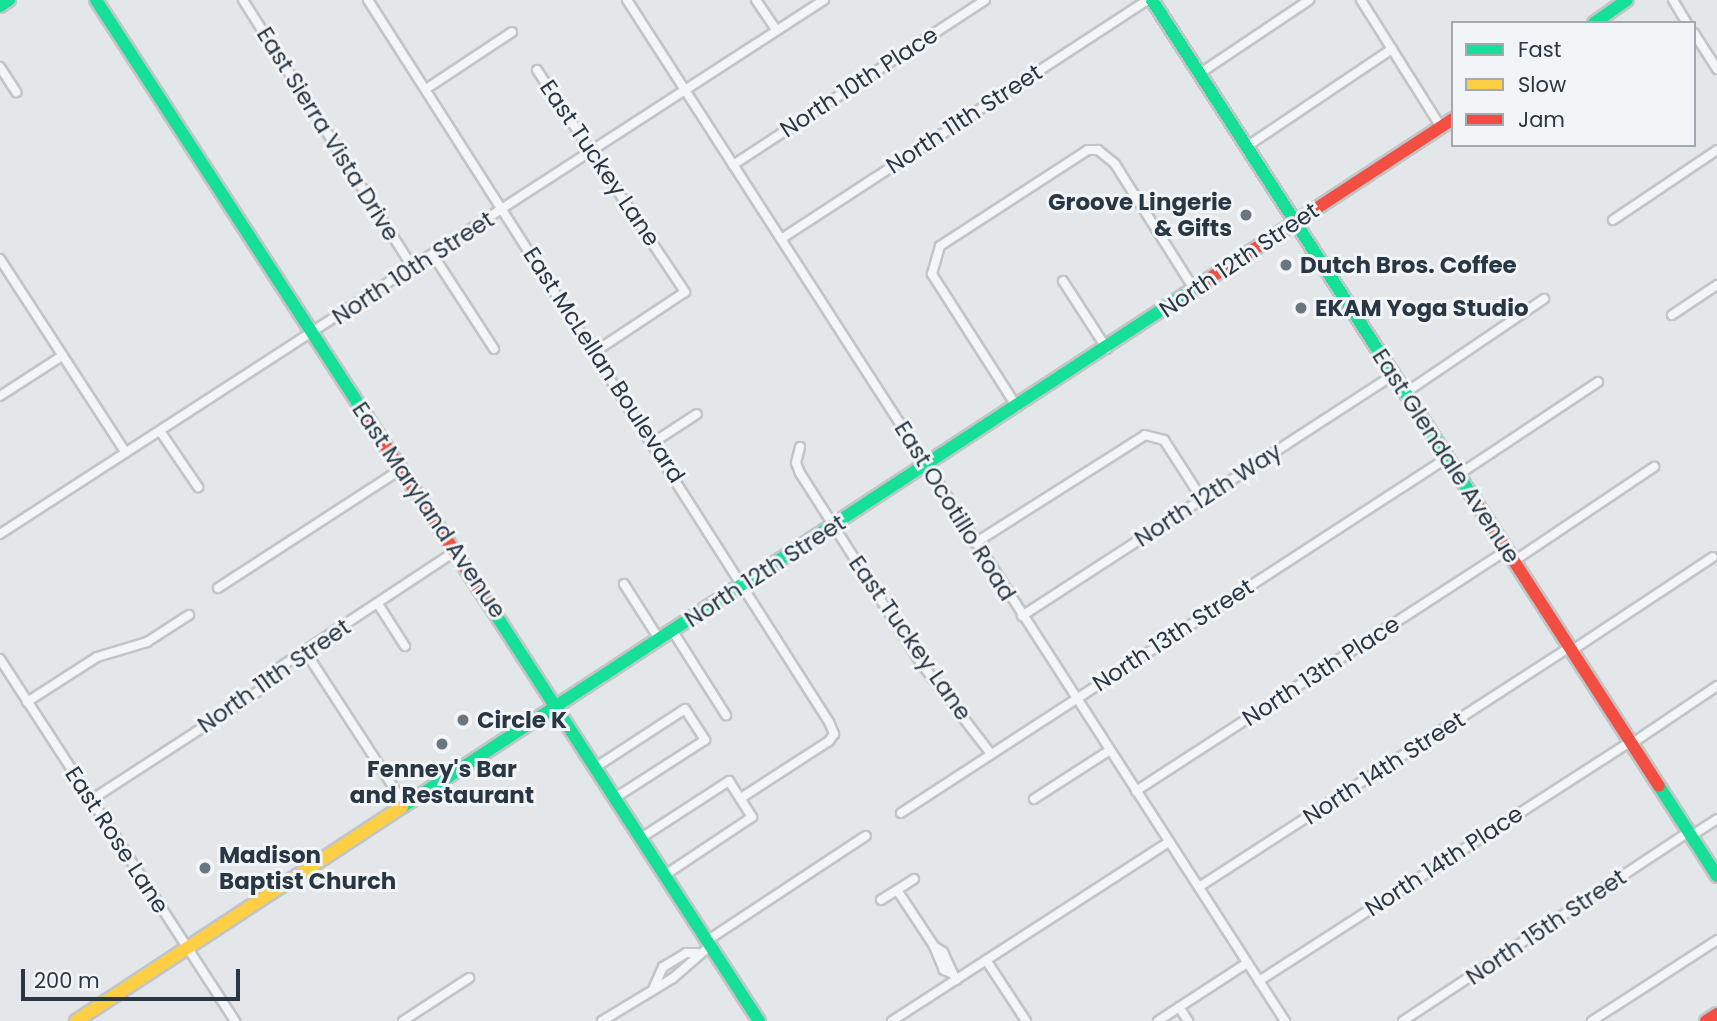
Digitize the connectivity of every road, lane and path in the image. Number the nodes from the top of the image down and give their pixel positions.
1 (9, 0) edge
2 (96, 0) edge
3 (243, 0) edge
4 (368, 0) edge
5 (627, 0) edge
6 (756, 0) edge
7 (824, 0) edge
8 (985, 0) edge
9 (1149, 0) edge
10 (1309, 0) edge
11 (1361, 0) edge
12 (1627, 0) edge
13 (1672, 0) edge
14 (0, 6) edge
15 (1597, 21) edge
16 (1686, 21) edge
17 (776, 30) junction
18 (512, 32) dead end
19 (1696, 36) edge
20 (1392, 49) junction
21 (0, 67) edge
22 (1717, 69) edge
23 (537, 70) dead end
24 (1199, 74) junction
25 (426, 89) junction
26 (685, 90) junction
27 (16, 92) dead end
28 (1451, 120) edge
29 (1441, 127) junction
30 (1246, 147) junction
31 (1717, 150) edge
32 (591, 151) junction
33 (733, 165) junction
34 (503, 209) junction
35 (1613, 220) dead end
36 (1294, 222) junction
37 (781, 239) junction
38 (433, 255) junction
39 (0, 259) edge
40 (413, 268) junction
41 (1063, 281) dead end
42 (1717, 285) edge
43 (1195, 289) junction
44 (1544, 299) dead end
45 (1672, 315) dead end
46 (312, 332) junction
47 (494, 349) dead end
48 (1107, 349) junction
49 (596, 351) junction
50 (62, 356) junction
51 (1393, 375) junction
52 (1598, 382) dead end
53 (1405, 393) junction
54 (0, 396) edge
55 (1017, 407) junction
56 (696, 414) dead end
57 (160, 431) junction
58 (654, 442) junction
59 (800, 447) dead end
60 (126, 453) junction
61 (1447, 458) junction
62 (927, 466) junction
63 (1654, 467) dead end
64 (401, 469) junction
65 (1458, 475) junction
66 (198, 487) dead end
67 (1202, 499) junction
68 (834, 526) junction
69 (0, 534) edge
70 (975, 543) junction
71 (457, 551) junction
72 (1510, 556) junction
73 (1713, 557) dead end
74 (624, 584) dead end
75 (743, 585) junction
76 (218, 588) dead end
77 (378, 604) junction
78 (189, 615) dead end
79 (1022, 616) junction
80 (672, 630) junction
81 (659, 639) junction
82 (405, 646) dead end
83 (1570, 649) junction
84 (306, 651) junction
85 (0, 659) edge
86 (1717, 686) edge
87 (1075, 698) junction
88 (27, 702) junction
89 (556, 705) junction
90 (726, 715) dead end
91 (1630, 743) junction
92 (1110, 750) junction
93 (991, 754) junction
94 (596, 767) junction
95 (1136, 791) junction
96 (615, 798) junction
97 (741, 798) junction
98 (1034, 799) dead end
99 (91, 800) junction
100 (405, 805) junction
101 (901, 813) dead end
102 (1717, 819) edge
103 (1690, 834) junction
104 (866, 836) dead end
105 (641, 838) junction
106 (1169, 842) junction
107 (665, 874) junction
108 (1717, 876) edge
109 (914, 879) dead end
110 (1199, 887) junction
111 (897, 890) junction
112 (881, 900) dead end
113 (1717, 940) edge
114 (709, 942) junction
115 (187, 949) junction
116 (697, 953) junction
117 (986, 960) junction
118 (1247, 963) junction
119 (954, 976) junction
120 (469, 978) dead end
121 (1259, 981) junction
122 (654, 987) junction
123 (1179, 1007) junction
124 (1717, 1014) edge
125 (76, 1021) edge
126 (234, 1021) edge
127 (403, 1021) edge
128 (602, 1021) edge
129 (759, 1021) edge
130 (892, 1021) edge
131 (1026, 1021) edge
132 (1158, 1021) edge
133 (1188, 1021) edge
134 (1285, 1021) edge
135 (1403, 1021) edge
136 (1592, 1021) edge
137 (1706, 1021) edge

1 - 14 street
2 - 46 street, East Maryland Avenue
3 - 40 street, East Sierra Vista Drive
4 - 25 street, East McLellan Boulevard
5 - 26 street, East Ocotillo Road
6 - 17 street
7 - 17 street, North 10th Street
8 - 33 street, North 10th Place
9 - 24 street, East Glendale Avenue
9 - 37 street, North 11th Street
10 - 24 street
11 - 20 street
12 - 15 street
13 - 16 street
17 - 26 street, North 10th Street
18 - 25 street
19 - 22 street
20 - 29 street
20 - 30 street
21 - 27 street
23 - 32 street, East Tuckey Lane
24 - 30 street, East Glendale Avenue
25 - 34 street, East McLellan Boulevard
26 - 32 street, North 10th Street
26 - 33 street, East Ocotillo Road
28 - 29 street, North 12th Street
29 - 36 street, North 12th Street
30 - 36 street, East Glendale Avenue
31 - 35 street
32 - 34 street, North 10th Street
32 - 49 street, East Tuckey Lane
33 - 37 street, East Ocotillo Road
34 - 38 street, North 10th Street
34 - 49 street, East McLellan Boulevard
36 - 43 street, North 12th Street
36 - 51 street, East Glendale Avenue
37 - 62 street, East Ocotillo Road
38 - 40 street, North 10th Street
38 - 47 street
39 - 50 street
40 - 46 street, North 10th Street
41 - 48 street
42 - 45 street
43 - 48 street, North 12th Street
43 - 55 street
44 - 53 street
46 - 57 street, North 10th Street
46 - 64 street, East Maryland Avenue
48 - 55 street, North 12th Street
49 - 58 street, East McLellan Boulevard
50 - 54 street
50 - 60 street
51 - 53 street, East Glendale Avenue
51 - 67 street, North 12th Way
52 - 65 street
53 - 61 street, East Glendale Avenue
55 - 62 street, North 12th Street
56 - 58 street
57 - 60 street, North 10th Street
57 - 66 street
58 - 75 street, East McLellan Boulevard
59 - 68 street, East Tuckey Lane
60 - 69 street, North 10th Street
61 - 65 street, East Glendale Avenue
61 - 87 street, North 13th Street
62 - 68 street, North 12th Street
62 - 70 street, East Ocotillo Road
63 - 72 street, North 13th Place
64 - 71 street, East Maryland Avenue
64 - 76 street
65 - 72 street, East Glendale Avenue
67 - 70 street
67 - 79 street, North 12th Way
68 - 75 street, North 12th Street
68 - 93 street, East Tuckey Lane
70 - 79 street, East Ocotillo Road
71 - 77 street, North 11th Street
71 - 89 street, East Maryland Avenue
72 - 83 street, East Glendale Avenue
72 - 95 street, North 13th Place
73 - 83 street, North 14th Street
74 - 81 street
75 - 80 street, North 12th Street
75 - 97 street, East McLellan Boulevard
77 - 82 street
77 - 84 street, North 11th Street
78 - 88 street
79 - 87 street, East Ocotillo Road
80 - 81 street, North 12th Street
80 - 90 street
81 - 89 street, North 12th Street
83 - 91 street, East Glendale Avenue
83 - 110 street, North 14th Street
84 - 99 street, North 11th Street
84 - 100 street
85 - 88 street, East Rose Lane
86 - 91 street, North 14th Place
87 - 92 street, East Ocotillo Road
87 - 93 street, North 13th Street
88 - 99 street, East Rose Lane
89 - 94 street, East Maryland Avenue
89 - 100 street, North 12th Street
91 - 103 street, East Glendale Avenue
91 - 121 street, North 14th Place
92 - 95 street, East Ocotillo Road
92 - 98 street
93 - 101 street, North 13th Street
94 - 96 street, East Maryland Avenue
94 - 96 street
95 - 106 street, East Ocotillo Road
96 - 105 street, East Maryland Avenue
97 - 105 street
97 - 107 street
99 - 115 street, East Rose Lane
100 - 115 street, North 12th Street
102 - 103 street, North 15th Street
103 - 108 street, East Glendale Avenue
103 - 135 street, North 15th Street
104 - 114 street
105 - 107 street, East Maryland Avenue
106 - 110 street, East Ocotillo Road
106 - 117 street
107 - 114 street, East Maryland Avenue
109 - 111 street
110 - 118 street, East Ocotillo Road
111 - 112 street
111 - 119 street
113 - 136 street
114 - 116 street
114 - 129 street, East Maryland Avenue
115 - 125 street, North 12th Street
115 - 126 street, East Rose Lane
116 - 122 street
116 - 122 street
117 - 119 street
117 - 131 street
118 - 121 street, East Ocotillo Road
118 - 123 street
119 - 130 street
120 - 127 street
121 - 134 street, East Ocotillo Road
122 - 128 street
123 - 132 street
123 - 133 street
124 - 137 street

